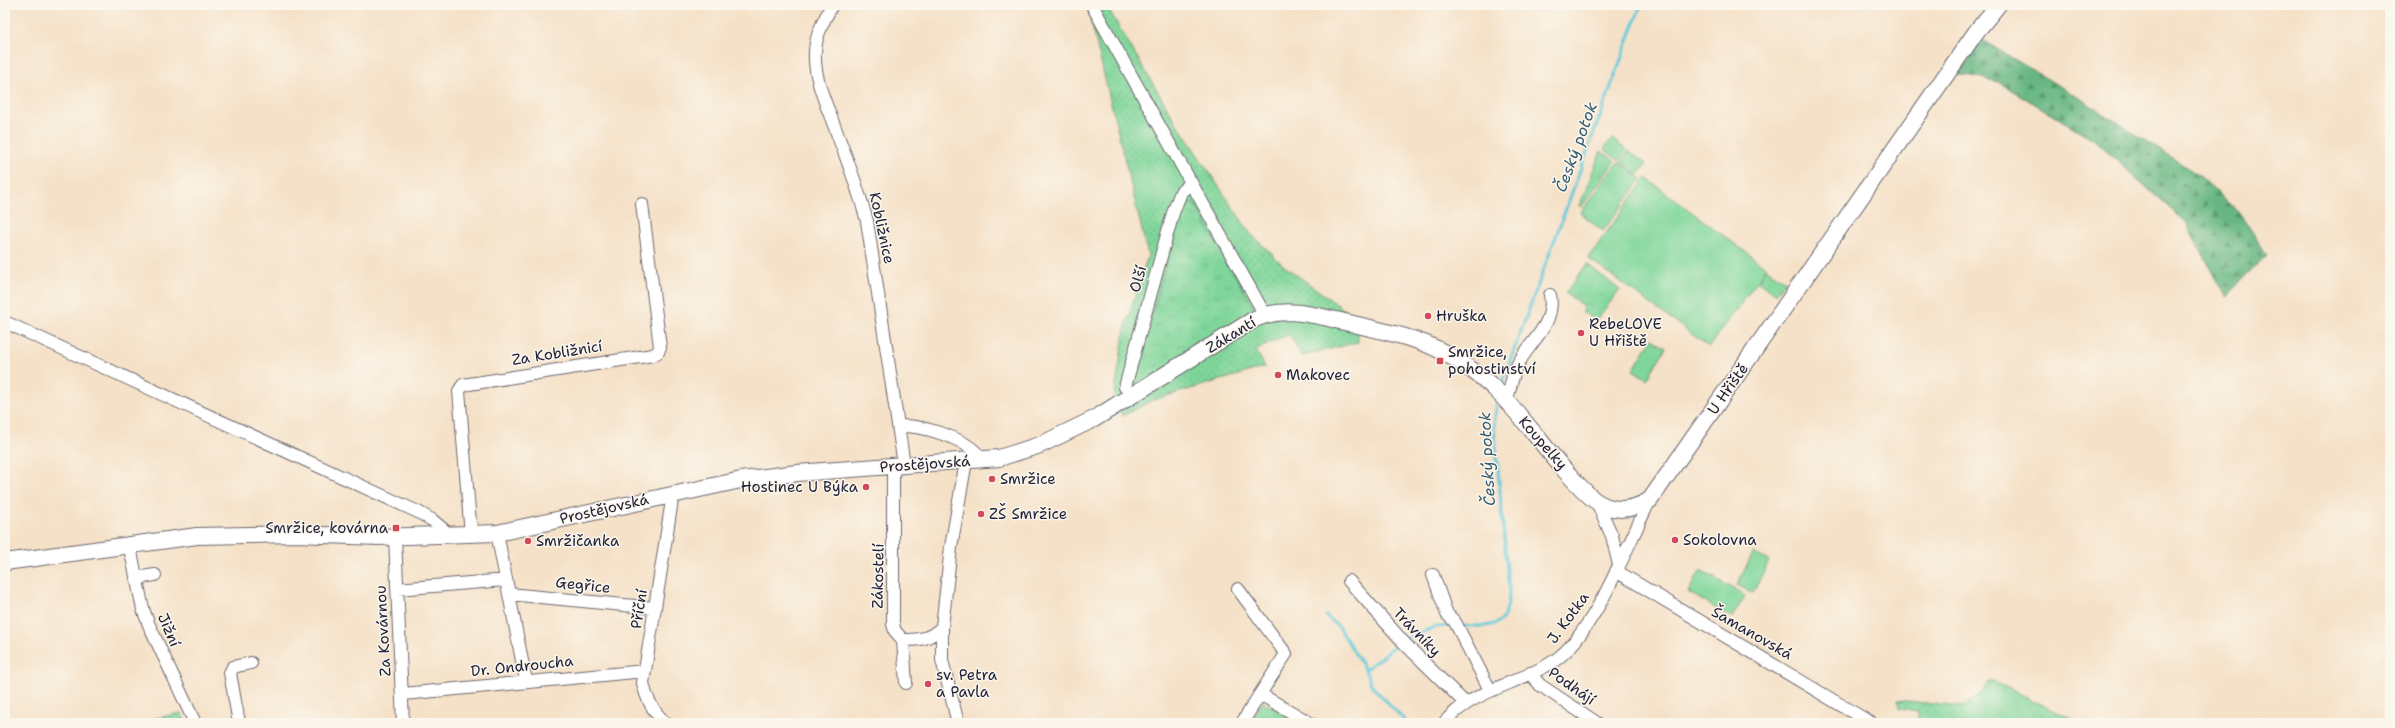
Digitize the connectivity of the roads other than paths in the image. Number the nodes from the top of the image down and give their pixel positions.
1 (832, 5) edge
2 (1092, 5) edge
3 (1998, 5) edge
4 (1190, 184) junction
5 (642, 204) dead end
6 (1550, 295) dead end
7 (1265, 315) junction
8 (5, 322) edge
9 (1490, 384) joint
10 (1125, 387) dead end
11 (1504, 399) junction
12 (900, 426) junction
13 (982, 460) junction
14 (966, 461) junction
15 (899, 466) junction
16 (673, 494) junction
17 (1650, 500) junction
18 (1597, 502) junction
19 (497, 533) junction
20 (450, 535) junction
21 (471, 535) junction
22 (395, 537) junction
23 (129, 544) junction
24 (5, 562) edge
25 (1617, 568) junction
26 (155, 575) dead end
27 (1433, 575) dead end
28 (136, 578) junction
29 (506, 580) junction
30 (1349, 581) dead end
31 (1238, 589) dead end
32 (397, 590) junction
33 (509, 594) junction
34 (655, 608) junction
35 (942, 627) junction
36 (903, 640) junction
37 (251, 663) dead end
38 (645, 671) junction
39 (1530, 673) junction
40 (526, 681) junction
41 (906, 683) dead end
42 (1490, 690) junction
43 (403, 694) junction
44 (1260, 694) junction
45 (1465, 703) junction
46 (195, 723) edge
47 (239, 723) edge
48 (403, 723) edge
49 (665, 723) edge
50 (958, 723) edge
51 (1242, 723) edge
52 (1310, 723) edge
53 (1444, 723) edge
54 (1597, 723) edge
55 (1871, 723) edge

1 - 12 street, Kobližnice
2 - 4 street
3 - 17 main road, U Hřiště
4 - 7 street
4 - 10 street, Olší
5 - 21 street, Za Kobližnicí
6 - 11 street
7 - 9 main road, Zákantí
7 - 13 main road, Zákantí
8 - 20 street
9 - 11 main road, Koupelky
11 - 18 main road, Koupelky
12 - 13 street
12 - 15 street, Kobližnice
13 - 14 main road, Prostějovská
14 - 15 main road, Prostějovská
14 - 35 street
15 - 16 main road, Prostějovská
15 - 36 street, Zákostelí
16 - 19 main road, Prostějovská
16 - 34 street, Příční
17 - 18 main road, Koupelky
17 - 25 street
18 - 25 street, Koupelky
19 - 21 main road, Prostějovská
19 - 29 street
20 - 21 main road, Prostějovská
20 - 22 main road, Prostějovská
22 - 23 main road, Prostějovská
22 - 32 street, Za Kovárnou
23 - 24 main road, Prostějovská
23 - 28 street, Jižní
25 - 39 street, J. Kotka
25 - 55 street, Šamanovská
26 - 28 street
27 - 42 street, Trávníky
28 - 46 street, Jižní
29 - 32 street
29 - 33 street
30 - 45 street, Trávníky
31 - 44 street
32 - 43 street, Za Kovárnou
33 - 34 street, Gegřice
33 - 40 street
34 - 38 street, Příční
35 - 36 street
35 - 50 street
36 - 41 street
37 - 47 street
38 - 40 street, Dr. Ondroucha
38 - 49 street, Příční
39 - 42 street, J. Kotka
39 - 54 street, Podhájí
40 - 43 street, Dr. Ondroucha
42 - 45 street
43 - 48 street, Za Kovárnou
44 - 51 street
44 - 52 street
45 - 53 street

